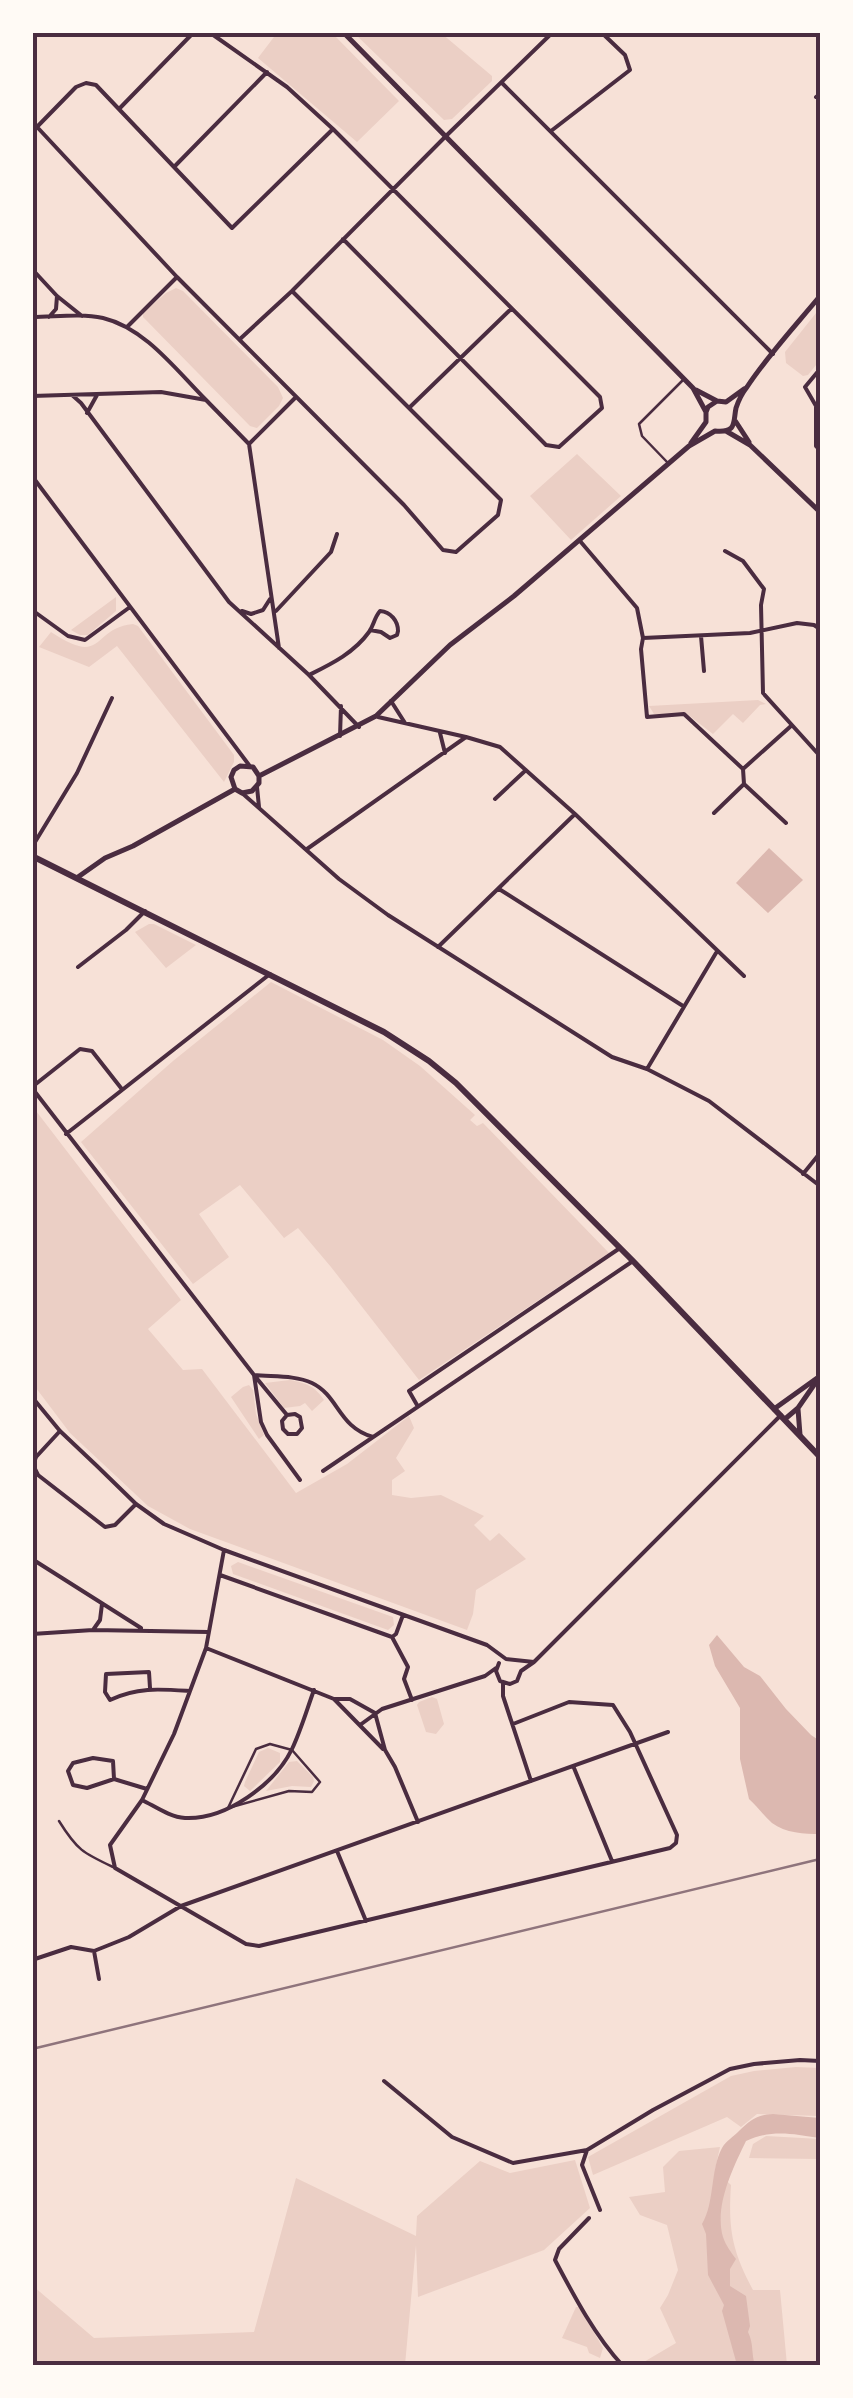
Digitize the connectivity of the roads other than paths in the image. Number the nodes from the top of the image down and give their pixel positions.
1 (194, 32) edge
2 (209, 32) edge
3 (343, 32) edge
4 (553, 32) edge
5 (601, 32) edge
6 (267, 72) junction
7 (502, 83) junction
8 (119, 109) junction
9 (333, 128) junction
10 (35, 130) edge
11 (551, 131) junction
12 (446, 136) junction
13 (174, 167) junction
14 (394, 188) junction
15 (344, 240) junction
16 (32, 269) edge
17 (177, 277) junction
18 (292, 291) junction
19 (57, 296) junction
20 (820, 296) edge
21 (511, 309) junction
22 (82, 316) junction
23 (32, 317) edge
24 (48, 317) junction
25 (126, 328) junction
26 (240, 340) junction
27 (773, 354) junction
28 (461, 357) junction
29 (820, 368) edge
30 (684, 379) junction
31 (693, 388) junction
32 (746, 388) junction
33 (98, 394) junction
34 (71, 395) junction
35 (32, 396) edge
36 (296, 397) junction
37 (206, 400) junction
38 (717, 401) junction
39 (726, 402) junction
40 (410, 407) junction
41 (735, 410) junction
42 (88, 412) junction
43 (706, 412) junction
44 (706, 422) junction
45 (736, 422) junction
46 (715, 431) junction
47 (726, 431) junction
48 (249, 444) junction
49 (750, 445) junction
50 (689, 446) junction
51 (820, 450) edge
52 (668, 464) junction
53 (32, 476) edge
54 (820, 512) edge
55 (337, 534) dead end
56 (580, 541) junction
57 (725, 551) dead end
58 (272, 598) junction
59 (130, 607) junction
60 (32, 610) edge
61 (237, 610) junction
62 (274, 612) junction
63 (820, 629) edge
64 (370, 630) junction
65 (761, 630) junction
66 (701, 635) junction
67 (643, 638) junction
68 (279, 648) junction
69 (704, 671) dead end
70 (310, 675) junction
71 (112, 698) dead end
72 (391, 701) junction
73 (341, 706) junction
74 (376, 716) junction
75 (404, 723) junction
76 (791, 726) junction
77 (358, 727) junction
78 (440, 731) junction
79 (340, 736) junction
80 (466, 737) junction
81 (237, 752) junction
82 (445, 753) junction
83 (820, 756) edge
84 (249, 766) junction
85 (237, 767) junction
86 (743, 769) junction
87 (526, 770) junction
88 (259, 776) junction
89 (744, 784) junction
90 (257, 786) junction
91 (235, 788) junction
92 (242, 793) junction
93 (494, 799) dead end
94 (260, 807) junction
95 (714, 813) dead end
96 (574, 814) junction
97 (786, 823) dead end
98 (32, 847) edge
99 (306, 849) junction
100 (32, 856) edge
101 (78, 877) junction
102 (499, 890) junction
103 (145, 912) junction
104 (438, 948) junction
105 (718, 951) junction
106 (78, 967) dead end
107 (270, 974) junction
108 (744, 976) dead end
109 (684, 1006) junction
110 (647, 1070) junction
111 (32, 1088) edge
112 (122, 1090) junction
113 (66, 1134) junction
114 (820, 1153) edge
115 (803, 1174) junction
116 (820, 1186) edge
117 (620, 1248) junction
118 (633, 1261) junction
119 (254, 1375) junction
120 (819, 1378) edge
121 (32, 1398) edge
122 (418, 1406) junction
123 (774, 1408) junction
124 (798, 1408) junction
125 (288, 1415) junction
126 (783, 1417) junction
127 (60, 1431) junction
128 (800, 1436) junction
129 (373, 1437) junction
130 (820, 1457) edge
131 (323, 1470) dead end
132 (300, 1480) dead end
133 (136, 1504) junction
134 (224, 1550) junction
135 (33, 1559) edge
136 (220, 1575) junction
137 (102, 1604) junction
138 (404, 1615) junction
139 (93, 1630) junction
140 (145, 1631) junction
141 (208, 1632) junction
142 (32, 1634) edge
143 (392, 1637) junction
144 (488, 1645) junction
145 (206, 1648) junction
146 (506, 1659) junction
147 (516, 1662) junction
148 (534, 1662) junction
149 (498, 1666) junction
150 (521, 1671) junction
151 (485, 1676) junction
152 (500, 1680) junction
153 (514, 1683) junction
154 (150, 1688) junction
155 (314, 1690) junction
156 (189, 1691) junction
157 (503, 1696) junction
158 (334, 1698) junction
159 (412, 1700) junction
160 (376, 1712) junction
161 (514, 1724) junction
162 (360, 1725) junction
163 (668, 1732) dead end
164 (636, 1745) junction
165 (292, 1750) junction
166 (385, 1750) junction
167 (574, 1768) junction
168 (114, 1779) junction
169 (531, 1781) junction
170 (147, 1788) junction
171 (142, 1800) junction
172 (228, 1808) junction
173 (59, 1821) dead end
174 (418, 1822) junction
175 (337, 1852) junction
176 (612, 1861) junction
177 (114, 1868) junction
178 (180, 1906) junction
179 (366, 1921) junction
180 (94, 1952) junction
181 (32, 1960) edge
182 (99, 1979) dead end
183 (820, 2062) edge
184 (384, 2081) dead end
185 (587, 2150) junction
186 (600, 2210) dead end
187 (590, 2218) dead end
188 (623, 2366) edge

1 - 8 street
2 - 6 street
3 - 12 street
4 - 7 street
5 - 11 street
6 - 9 street
6 - 13 street
7 - 11 street
7 - 12 street
8 - 10 street
8 - 13 street
9 - 13 street
9 - 14 street
10 - 17 street
11 - 27 street
12 - 14 street
12 - 30 street
14 - 15 street
14 - 21 street
15 - 18 street
15 - 28 street
16 - 19 street
17 - 25 street
17 - 26 street
18 - 26 street
18 - 40 street
19 - 22 street
19 - 24 street
20 - 27 street
21 - 28 street
21 - 28 street
22 - 24 street
22 - 25 street
23 - 24 street
25 - 37 street
26 - 36 street
27 - 32 street
28 - 40 street
29 - 51 street
30 - 31 street
30 - 52 lane
31 - 38 street
31 - 43 street
32 - 39 street
32 - 41 street
33 - 34 street
33 - 37 street
33 - 42 street
34 - 35 street
34 - 42 street
36 - 40 street
36 - 48 street
37 - 48 street
38 - 39 street
38 - 43 street
39 - 41 street
41 - 45 street
42 - 61 street
43 - 44 street
44 - 46 street
44 - 50 street
45 - 47 street
45 - 49 street
46 - 47 street
46 - 50 street
47 - 49 street
48 - 58 street
49 - 54 street
50 - 52 street
52 - 56 street
53 - 59 street
55 - 62 street
56 - 67 street
56 - 72 street
57 - 65 street
58 - 61 street
58 - 62 street
59 - 60 street
59 - 81 street
61 - 68 street
62 - 68 street
63 - 65 street
64 - 64 street
64 - 70 street
65 - 66 street
65 - 76 street
66 - 67 street
66 - 69 street
67 - 86 street
68 - 70 street
70 - 73 street
71 - 98 street
72 - 74 street
72 - 75 street
73 - 77 street
73 - 79 street
74 - 75 street
74 - 77 street
75 - 78 street
76 - 83 street
76 - 86 street
77 - 79 street
78 - 80 street
78 - 82 street
79 - 88 street
80 - 82 street
80 - 87 street
81 - 84 street
81 - 85 street
82 - 99 street
84 - 85 street
84 - 88 street
85 - 91 street
86 - 89 street
87 - 93 street
87 - 96 street
88 - 90 street
89 - 95 street
89 - 97 street
90 - 92 street
90 - 94 street
91 - 92 street
91 - 101 street
92 - 94 street
94 - 99 street
96 - 102 street
96 - 105 street
99 - 104 street
100 - 101 main road
101 - 103 main road
102 - 104 street
102 - 109 street
103 - 106 street
103 - 107 main road
104 - 110 street
105 - 108 street
105 - 109 street
107 - 112 street
107 - 117 main road
109 - 110 street
110 - 115 street
111 - 112 street
111 - 113 street
112 - 113 street
113 - 119 street
114 - 115 street
115 - 116 street
117 - 118 main road
117 - 122 street
118 - 122 street
118 - 123 main road
119 - 125 street
119 - 129 street
119 - 132 street
120 - 123 street
120 - 124 street
121 - 127 street
122 - 129 street
123 - 126 main road
124 - 126 street
124 - 128 street
125 - 125 street
126 - 128 main road
126 - 148 street
127 - 133 street
127 - 133 street
128 - 130 main road
129 - 131 street
133 - 134 street
134 - 136 street
134 - 138 street
135 - 137 street
136 - 141 street
136 - 143 street
137 - 139 street
137 - 140 street
138 - 143 street
138 - 144 street
139 - 140 street
139 - 142 street
140 - 141 street
141 - 145 street
143 - 159 street
144 - 146 street
144 - 149 street
145 - 155 street
145 - 156 street
146 - 147 street
146 - 149 street
147 - 148 street
147 - 150 street
148 - 150 street
149 - 151 street
149 - 152 street
150 - 153 street
151 - 152 street
151 - 159 street
152 - 153 street
152 - 157 street
153 - 157 street
154 - 154 street
154 - 156 street
155 - 158 street
155 - 165 street
156 - 170 street
157 - 161 street
158 - 160 street
158 - 162 street
159 - 160 street
160 - 162 street
160 - 166 street
161 - 164 street
161 - 169 street
162 - 166 street
163 - 164 street
164 - 167 street
164 - 176 street
165 - 172 street
165 - 172 lane
165 - 172 lane
166 - 174 street
167 - 169 street
167 - 176 street
168 - 168 street
168 - 170 street
169 - 174 street
170 - 171 street
171 - 172 street
171 - 177 street
173 - 177 lane
174 - 175 street
175 - 178 street
175 - 179 street
176 - 179 street
177 - 178 street
178 - 179 street
178 - 180 street
180 - 181 street
180 - 182 street
183 - 185 street
184 - 185 street
185 - 186 street
187 - 188 street

